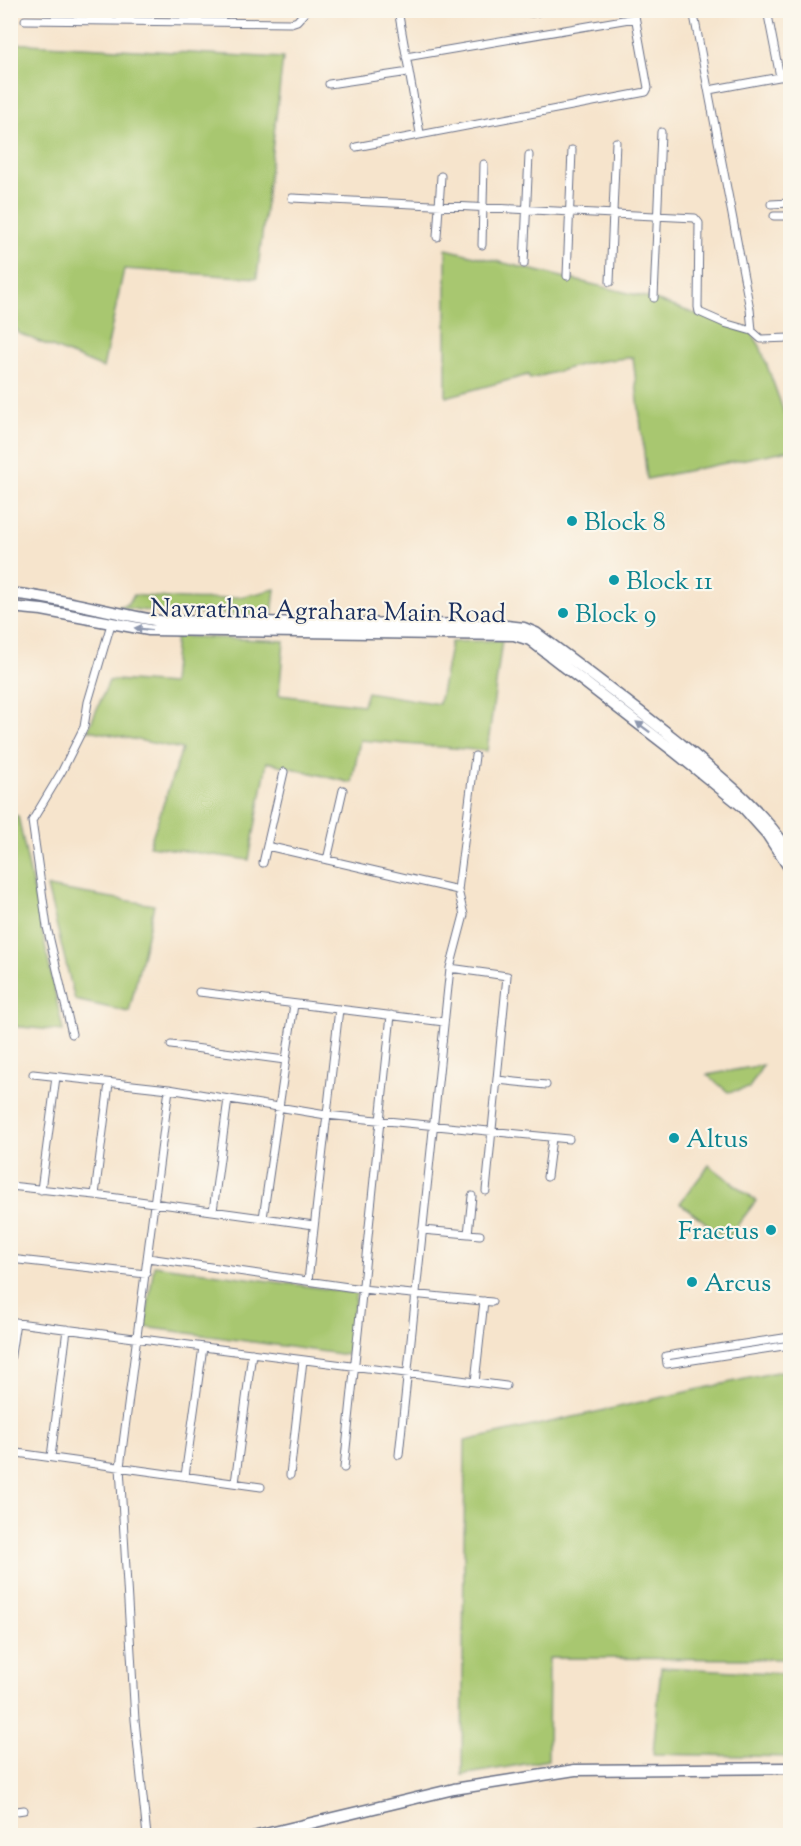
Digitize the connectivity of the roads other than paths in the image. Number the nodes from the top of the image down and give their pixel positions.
1 (307, 10) edge
2 (398, 10) edge
3 (504, 10) edge
4 (547, 10) edge
5 (693, 10) edge
6 (767, 10) edge
7 (634, 14) edge
8 (25, 20) dead end
9 (406, 57) junction
10 (409, 72) junction
11 (790, 75) edge
12 (780, 76) junction
13 (329, 84) dead end
14 (709, 90) junction
15 (661, 132) dead end
16 (420, 134) junction
17 (616, 142) dead end
18 (356, 147) dead end
19 (572, 150) dead end
20 (529, 155) dead end
21 (484, 164) dead end
22 (441, 176) dead end
23 (292, 198) dead end
24 (790, 203) edge
25 (771, 204) dead end
26 (438, 205) junction
27 (482, 207) junction
28 (526, 210) junction
29 (570, 212) junction
30 (613, 214) junction
31 (658, 216) junction
32 (774, 216) dead end
33 (790, 216) edge
34 (437, 237) dead end
35 (482, 245) dead end
36 (524, 264) dead end
37 (567, 276) dead end
38 (610, 282) dead end
39 (654, 298) dead end
40 (752, 331) junction
41 (790, 338) edge
42 (10, 592) edge
43 (34, 595) junction
44 (10, 607) edge
45 (31, 609) junction
46 (111, 624) junction
47 (678, 748) junction
48 (475, 756) dead end
49 (284, 772) dead end
50 (344, 790) dead end
51 (267, 846) junction
52 (790, 853) edge
53 (327, 860) junction
54 (263, 863) dead end
55 (790, 868) edge
56 (458, 890) junction
57 (450, 968) junction
58 (199, 992) dead end
59 (294, 1004) junction
60 (339, 1009) junction
61 (392, 1016) junction
62 (444, 1022) junction
63 (72, 1034) dead end
64 (171, 1045) dead end
65 (285, 1060) junction
66 (33, 1074) dead end
67 (56, 1077) junction
68 (497, 1080) junction
69 (109, 1083) junction
70 (546, 1085) dead end
71 (169, 1089) junction
72 (228, 1099) junction
73 (278, 1107) junction
74 (326, 1115) junction
75 (379, 1120) junction
76 (433, 1126) junction
77 (492, 1132) junction
78 (552, 1138) junction
79 (569, 1139) dead end
80 (547, 1177) dead end
81 (10, 1186) edge
82 (41, 1190) junction
83 (486, 1191) dead end
84 (95, 1195) junction
85 (472, 1196) dead end
86 (155, 1203) junction
87 (213, 1211) junction
88 (263, 1218) junction
89 (314, 1225) junction
90 (422, 1230) junction
91 (468, 1234) junction
92 (480, 1235) dead end
93 (148, 1258) junction
94 (10, 1259) edge
95 (146, 1274) junction
96 (308, 1281) junction
97 (362, 1289) junction
98 (415, 1294) junction
99 (483, 1301) junction
100 (492, 1302) dead end
101 (13, 1322) edge
102 (67, 1329) junction
103 (790, 1337) edge
104 (137, 1338) junction
105 (790, 1345) edge
106 (203, 1347) junction
107 (252, 1353) junction
108 (303, 1360) junction
109 (10, 1361) edge
110 (354, 1366) junction
111 (406, 1373) junction
112 (475, 1382) junction
113 (506, 1386) dead end
114 (10, 1452) edge
115 (399, 1455) dead end
116 (51, 1457) junction
117 (120, 1467) junction
118 (344, 1468) dead end
119 (290, 1475) dead end
120 (185, 1476) junction
121 (235, 1483) junction
122 (261, 1487) dead end
123 (790, 1768) edge
124 (24, 1810) dead end
125 (10, 1812) edge
126 (147, 1836) edge
127 (257, 1836) edge

1 - 8 street
2 - 9 street
3 - 4 street
5 - 14 street
6 - 12 street
7 - 9 street
7 - 16 street
9 - 10 street
10 - 13 street
10 - 16 street
11 - 12 street
12 - 14 street
14 - 40 street
15 - 31 street
16 - 18 street
17 - 30 street
19 - 29 street
20 - 28 street
21 - 27 street
22 - 26 street
23 - 26 street
24 - 25 street
26 - 27 street
26 - 34 street
27 - 28 street
27 - 35 street
28 - 29 street
28 - 36 street
29 - 30 street
29 - 37 street
30 - 31 street
30 - 38 street
31 - 39 street
31 - 40 street
32 - 33 street
40 - 41 street
42 - 43 street, Navrathna Agrahara Main Road
43 - 45 street
43 - 47 street, Navrathna Agrahara Main Road
44 - 45 street, Navrathna Agrahara Main Road
45 - 46 street, Navrathna Agrahara Main Road
47 -> 46 street, Navrathna Agrahara Main Road
46 - 63 street
47 - 52 street, Navrathna Agrahara Main Road
47 - 55 street, Navrathna Agrahara Main Road
48 - 56 street
49 - 51 street
50 - 53 street
51 - 53 street
51 - 54 street
53 - 56 street
56 - 57 street
57 - 62 street
57 - 68 street
58 - 59 street
59 - 60 street
59 - 65 street
60 - 61 street
60 - 74 street
61 - 62 street
61 - 75 street
62 - 76 street
64 - 65 street
65 - 73 street
66 - 67 street
67 - 69 street
67 - 82 street
68 - 70 street
68 - 77 street
69 - 71 street
69 - 84 street
71 - 72 street
71 - 86 street
72 - 73 street
72 - 87 street
73 - 74 street
73 - 88 street
74 - 75 street
74 - 89 street
75 - 76 street
75 - 97 street
76 - 77 street
76 - 90 street
77 - 78 street
77 - 83 street
78 - 79 street
78 - 80 street
81 - 82 street
82 - 84 street
84 - 86 street
85 - 91 street
86 - 87 street
86 - 93 street
87 - 88 street
88 - 89 street
89 - 96 street
90 - 91 street
90 - 98 street
91 - 92 street
93 - 95 street
93 - 96 street
94 - 95 street
95 - 104 street
96 - 97 street
97 - 98 street
97 - 110 street
98 - 99 street
98 - 111 street
99 - 100 street
99 - 112 street
101 - 102 street
101 - 109 street
102 - 104 street
102 - 116 street
103 - 105 street
104 - 106 street
104 - 117 street
106 - 107 street
106 - 120 street
107 - 108 street
107 - 121 street
108 - 110 street
108 - 119 street
110 - 111 street
110 - 118 street
111 - 112 street
111 - 115 street
112 - 113 street
114 - 116 street
116 - 117 street
117 - 120 street
117 - 126 street
120 - 121 street
121 - 122 street
123 - 127 street
124 - 125 street

